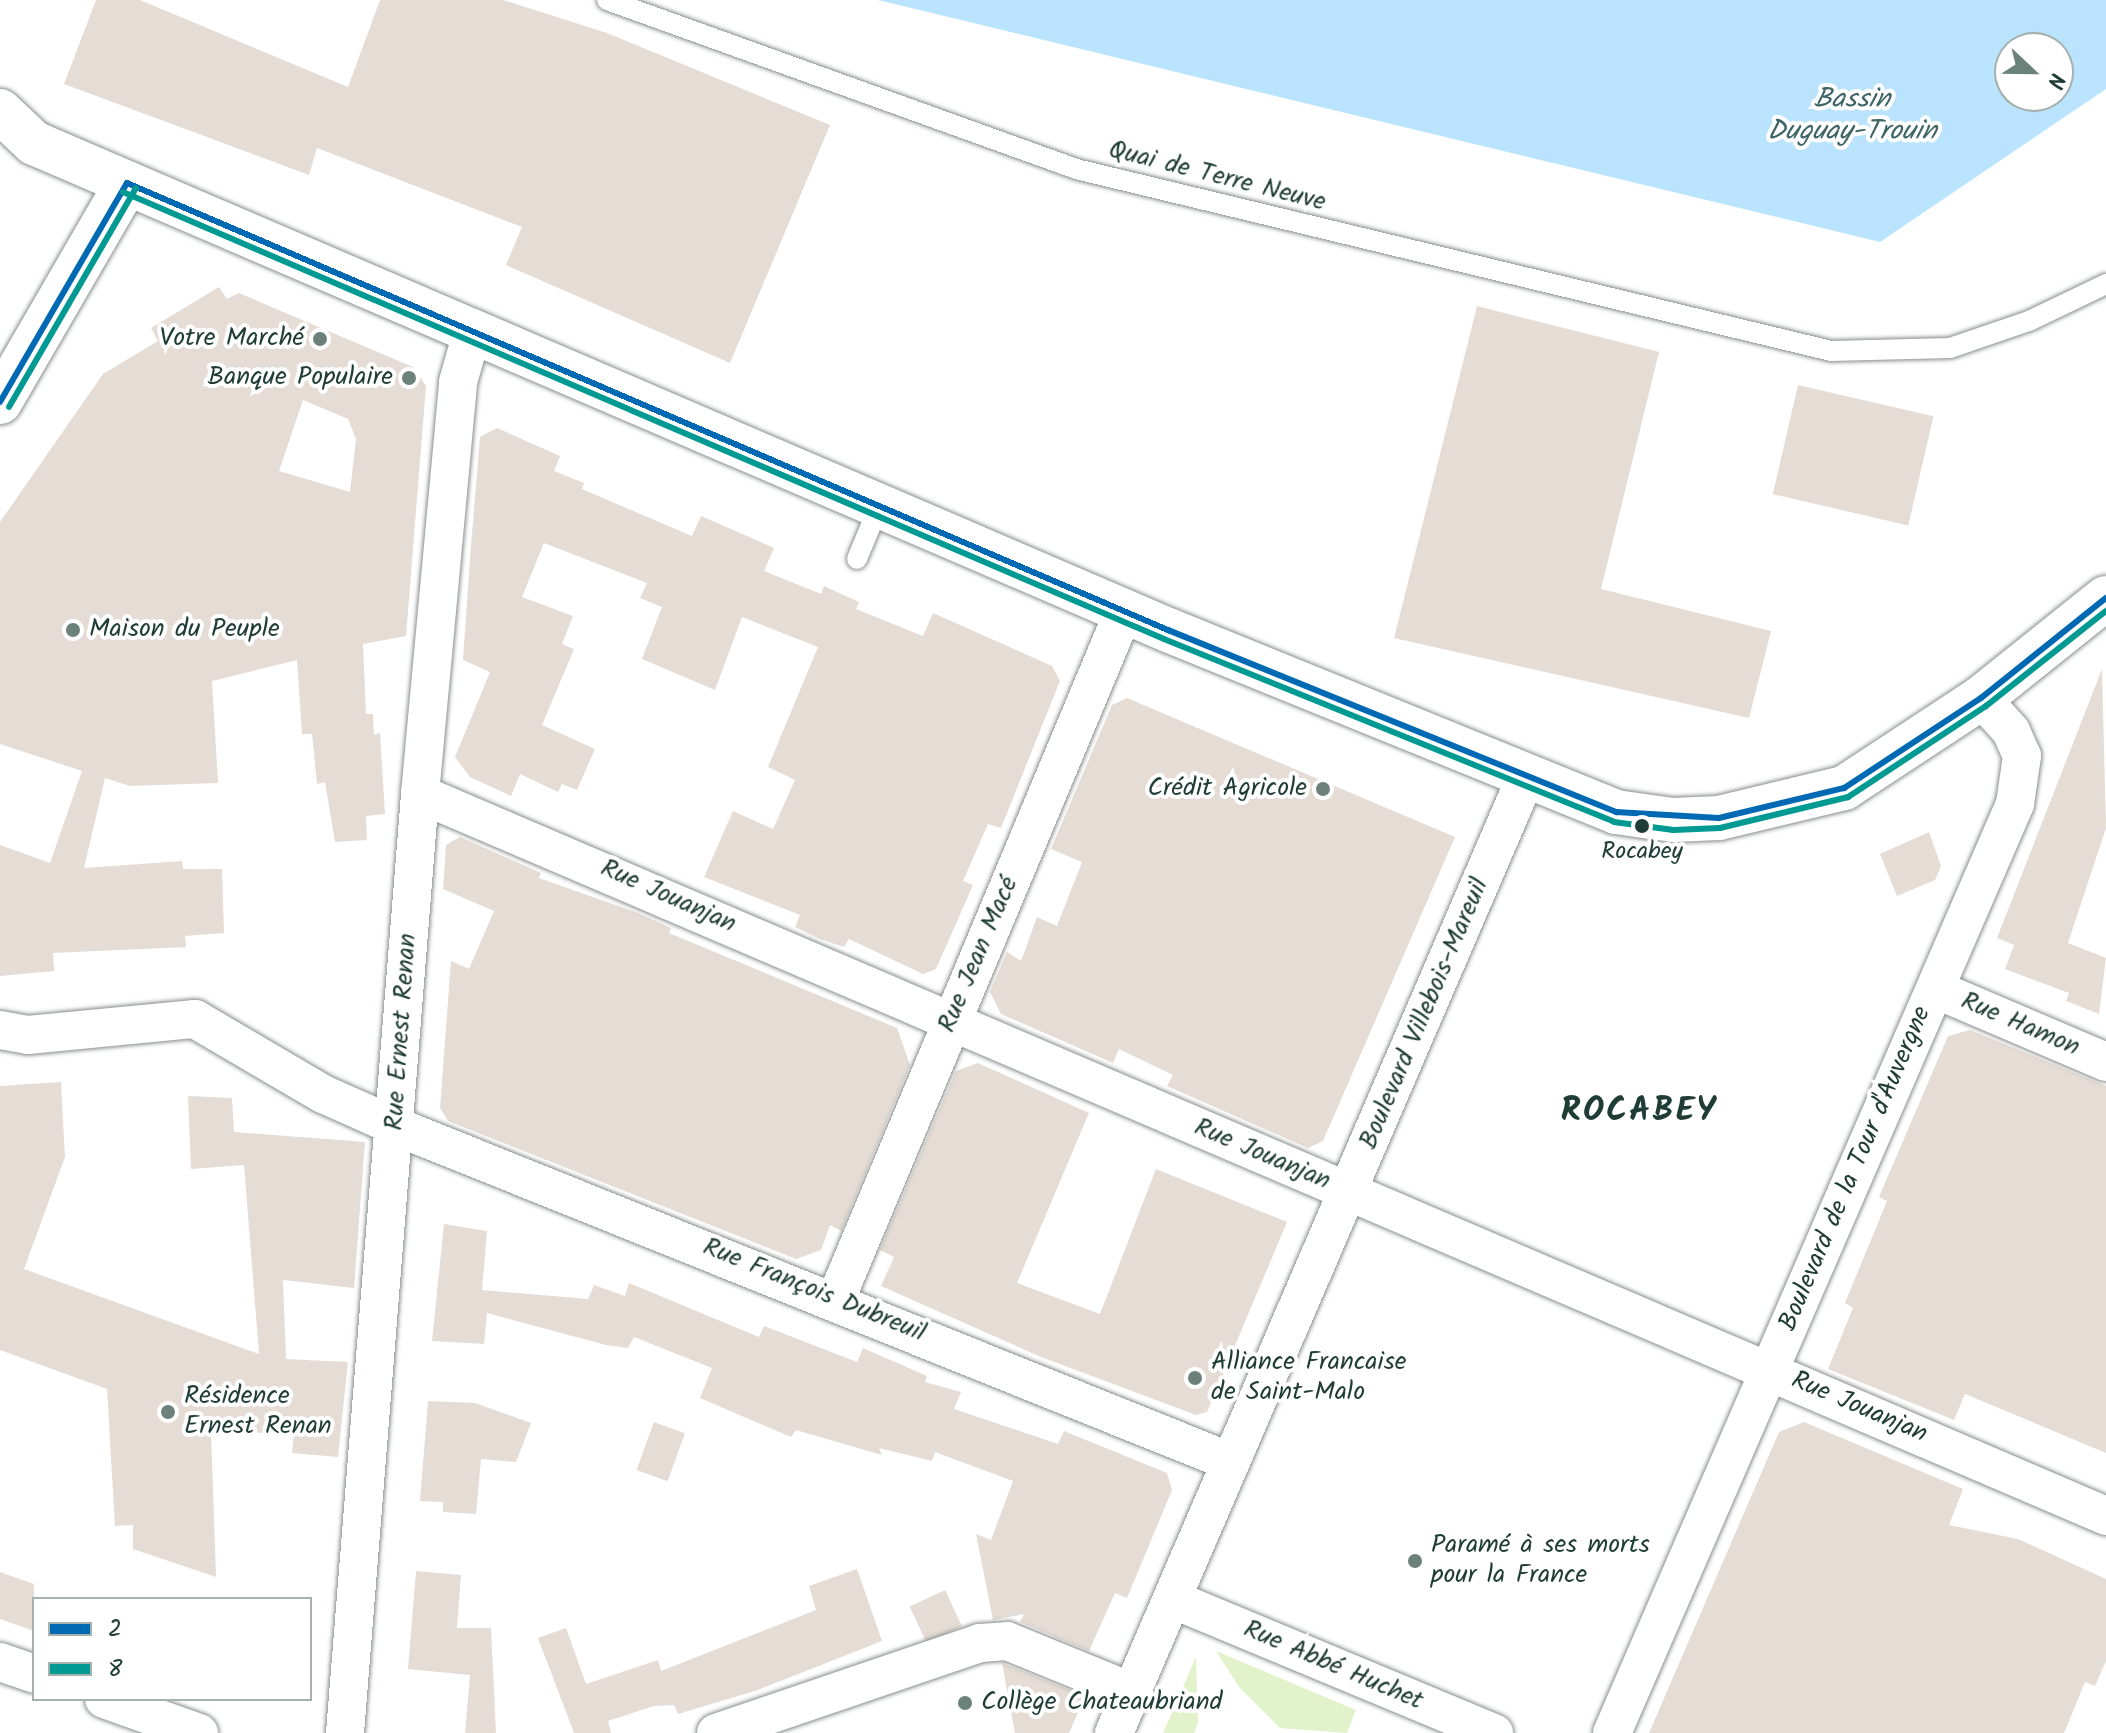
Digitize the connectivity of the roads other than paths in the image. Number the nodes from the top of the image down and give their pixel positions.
1 (607, 0) edge
2 (0, 111) edge
3 (17, 146) edge
4 (127, 183) junction
5 (2106, 284) edge
6 (472, 333) junction
7 (0, 402) edge
8 (879, 506) junction
9 (857, 559) dead end
10 (2106, 598) edge
11 (1124, 611) junction
12 (1981, 698) junction
13 (1525, 779) junction
14 (420, 794) junction
15 (1935, 989) junction
16 (950, 1020) junction
17 (0, 1030) edge
18 (2106, 1062) edge
19 (395, 1126) junction
20 (1347, 1192) junction
21 (836, 1299) junction
22 (1769, 1370) junction
23 (1231, 1462) junction
24 (2106, 1516) edge
25 (1172, 1599) junction
26 (0, 1662) edge
27 (32, 1673) edge
28 (1132, 1692) junction
29 (110, 1701) edge
30 (199, 1733) edge
31 (345, 1733) edge
32 (716, 1733) edge
33 (1114, 1733) edge
34 (1494, 1733) edge
35 (1612, 1733) edge

1 - 5 lane, Quai de Terre Neuve
2 - 3 main road
3 - 4 main road
4 - 6 main road
4 - 7 main road
6 - 8 main road
6 - 14 street, Rue Ernest Renan
8 - 9 lane
8 - 11 main road
10 - 12 main road
11 - 13 main road
11 - 16 street, Rue Jean Macé
12 - 13 main road
12 - 15 street, Boulevard de la Tour d'Auvergne
13 - 20 street, Boulevard Villebois-Mareuil
14 - 16 street, Rue Jouanjan
14 - 19 street, Rue Ernest Renan
15 - 18 street, Rue Hamon
15 - 22 street, Boulevard de la Tour d'Auvergne
16 - 20 street, Rue Jouanjan
16 - 21 street, Rue Jean Macé
17 - 19 street, Rue François Dubreuil
19 - 21 street, Rue François Dubreuil
19 - 31 street, Rue Ernest Renan
20 - 22 street, Rue Jouanjan
20 - 23 street, Boulevard Villebois-Mareuil
21 - 23 street, Rue François Dubreuil
22 - 24 street, Rue Jouanjan
22 - 35 street, Boulevard de la Tour d'Auvergne
23 - 25 street, Boulevard Villebois-Mareuil
25 - 28 street, Boulevard Villebois-Mareuil
25 - 34 street, Rue Abbé Huchet
26 - 27 street
28 - 32 street
28 - 33 street, Boulevard Villebois-Mareuil
29 - 30 street

